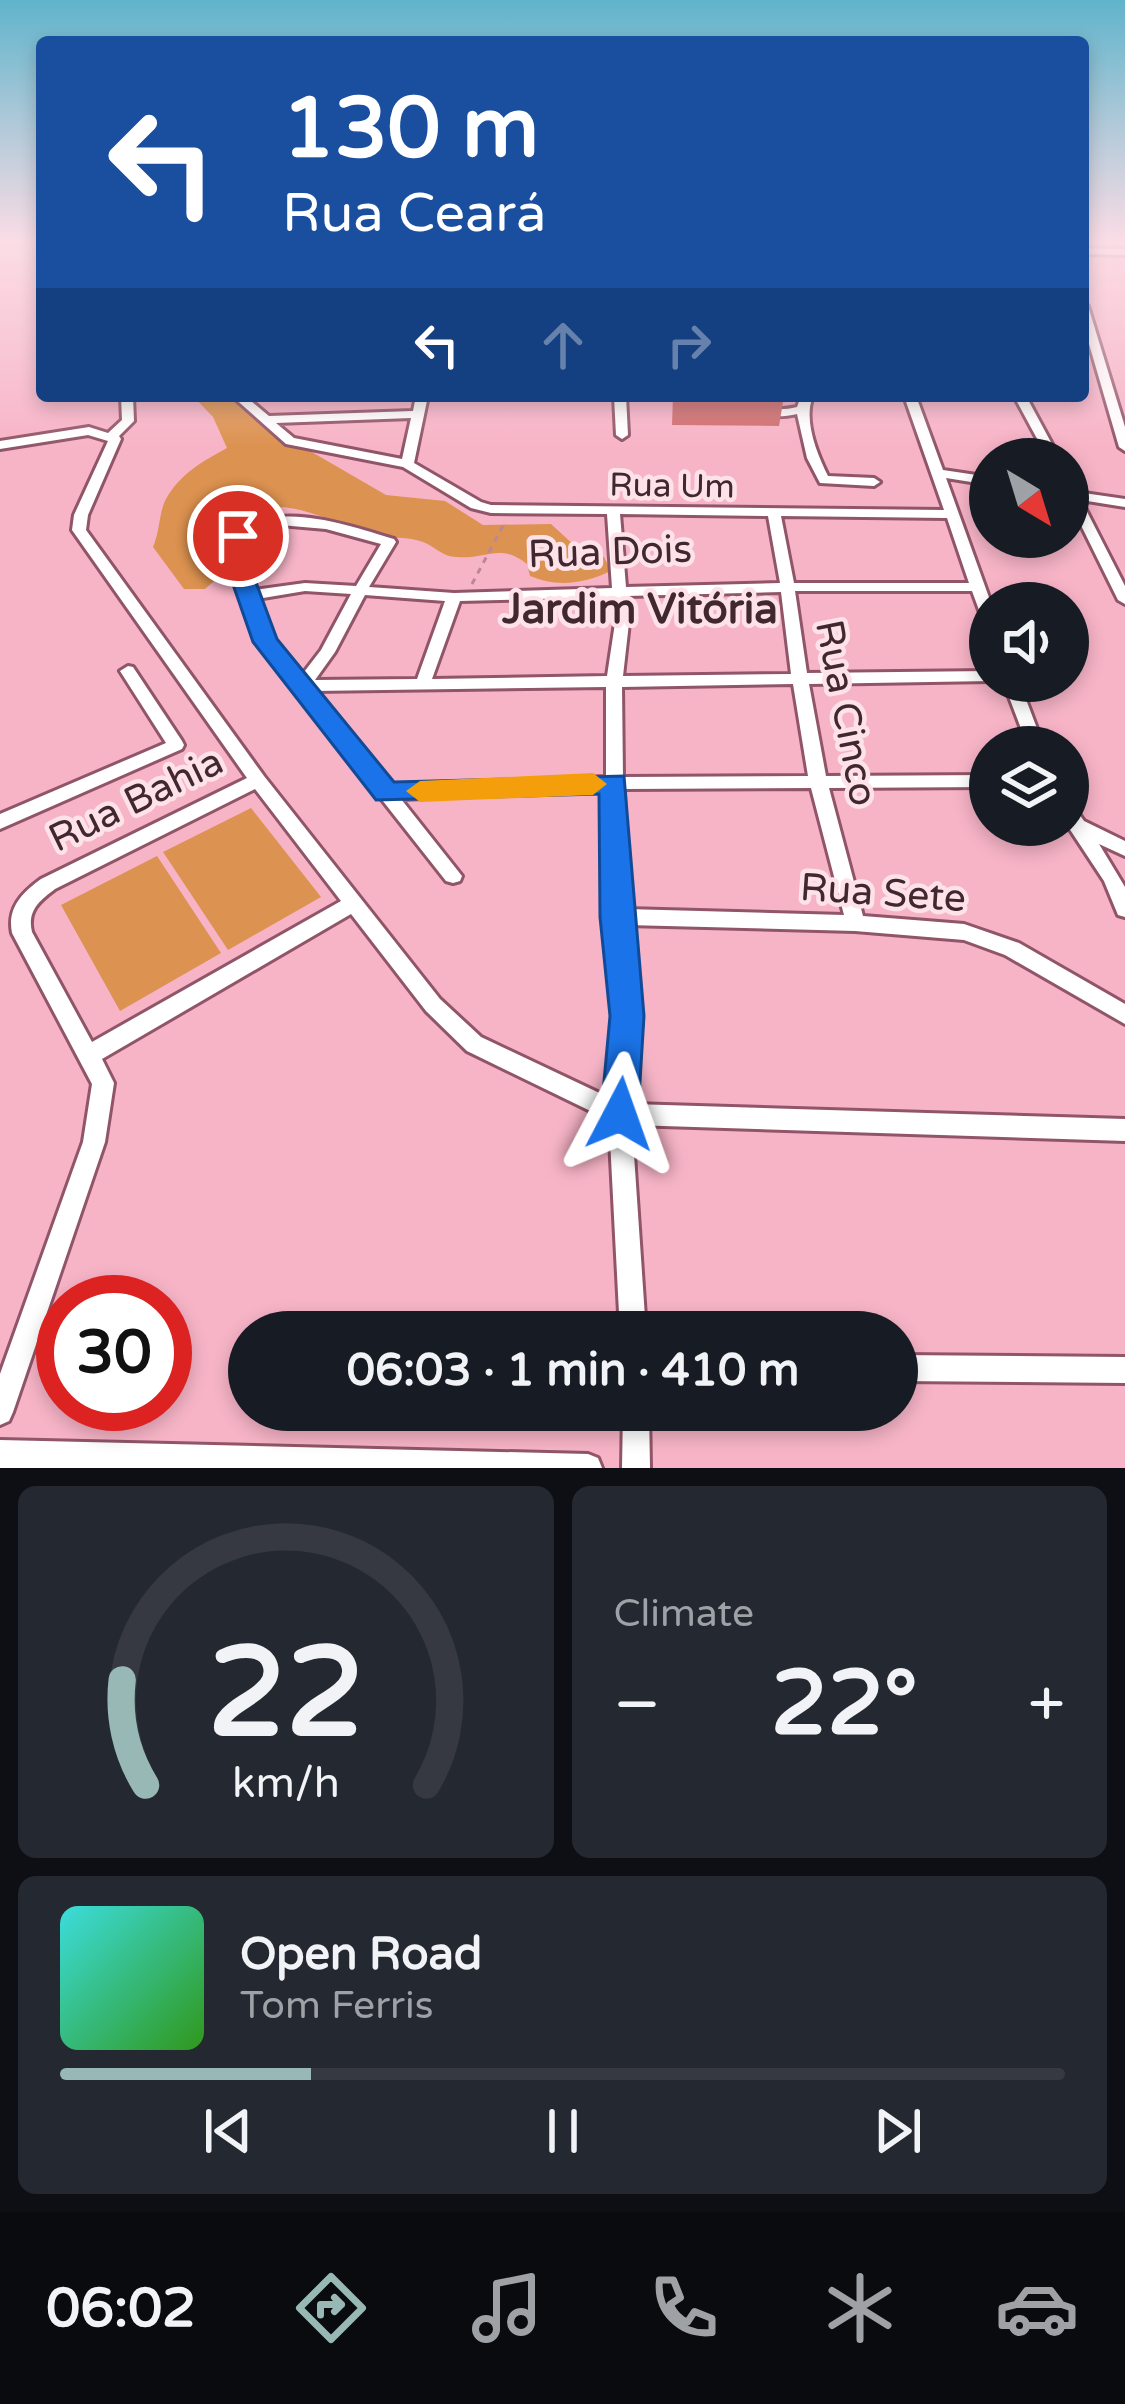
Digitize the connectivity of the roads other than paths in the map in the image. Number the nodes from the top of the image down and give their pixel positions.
1 (1089, 328) edge
2 (1089, 365) edge
3 (1100, 367) junction
4 (127, 402) edge
5 (246, 402) edge
6 (421, 402) edge
7 (620, 402) edge
8 (753, 402) edge
9 (805, 402) edge
10 (912, 402) edge
11 (1024, 402) edge
12 (418, 414) junction
13 (268, 420) junction
14 (622, 435) dead end
15 (112, 436) junction
16 (1043, 438) edge
17 (0, 445) edge
18 (1125, 446) edge
19 (407, 464) junction
20 (936, 472) junction
21 (969, 478) edge
22 (874, 482) dead end
23 (1089, 496) edge
24 (1125, 503) edge
25 (613, 512) junction
26 (948, 514) junction
27 (774, 515) junction
28 (1089, 529) edge
29 (976, 582) edge
30 (790, 587) junction
31 (969, 587) edge
32 (619, 590) junction
33 (357, 592) junction
34 (246, 596) junction
35 (460, 597) junction
36 (1125, 600) edge
37 (128, 671) dead end
38 (969, 676) edge
39 (800, 680) junction
40 (423, 683) junction
41 (614, 684) junction
42 (302, 686) junction
43 (258, 780) junction
44 (818, 781) junction
45 (969, 781) edge
46 (614, 783) junction
47 (386, 793) junction
48 (0, 823) edge
49 (1089, 828) edge
50 (1089, 844) edge
51 (1125, 849) edge
52 (452, 876) dead end
53 (355, 903) junction
54 (1125, 909) edge
55 (616, 917) junction
56 (855, 923) junction
57 (1125, 1015) edge
58 (90, 1055) junction
59 (620, 1114) junction
60 (1125, 1130) edge
61 (632, 1311) edge
62 (918, 1368) edge
63 (1125, 1370) edge
64 (0, 1412) edge
65 (636, 1431) edge
66 (0, 1454) edge
67 (588, 1468) edge
68 (636, 1468) edge

1 - 3 street
2 - 3 street
3 - 18 street
4 - 15 street
5 - 13 street
6 - 12 street
7 - 14 street
8 - 9 street
9 - 22 street
10 - 20 street
11 - 16 street
12 - 13 street
12 - 19 street
13 - 19 street
15 - 17 street
15 - 43 street
19 - 25 street, Rua Um
20 - 21 street
20 - 26 street
23 - 24 street
25 - 27 street, Rua Um
25 - 32 street
26 - 27 street, Rua Um
26 - 29 street
27 - 30 street, Rua Cinco
28 - 36 street
30 - 31 street, Rua Dois
30 - 32 street, Rua Dois
30 - 39 street, Rua Cinco
32 - 35 street, Rua Dois
32 - 41 street
33 - 34 street, Rua Dois
33 - 34 street
33 - 35 street, Rua Dois
33 - 42 street
34 - 42 street
35 - 40 street
37 - 48 street
38 - 39 street
39 - 41 street
39 - 44 street, Rua Cinco
40 - 41 street
40 - 42 street
41 - 46 street
42 - 47 street
43 - 53 street
43 - 58 street, Rua Bahia
44 - 45 street
44 - 46 street
44 - 56 street, Rua Cinco
46 - 47 street
46 - 55 street
47 - 52 street
49 - 51 street
50 - 54 street
53 - 58 street
53 - 59 street
55 - 56 street, Rua Sete
55 - 59 street
56 - 57 street, Rua Sete
58 - 64 street, Rua Bahia
59 - 60 street
59 - 61 street
62 - 63 street
65 - 68 street
66 - 67 street

